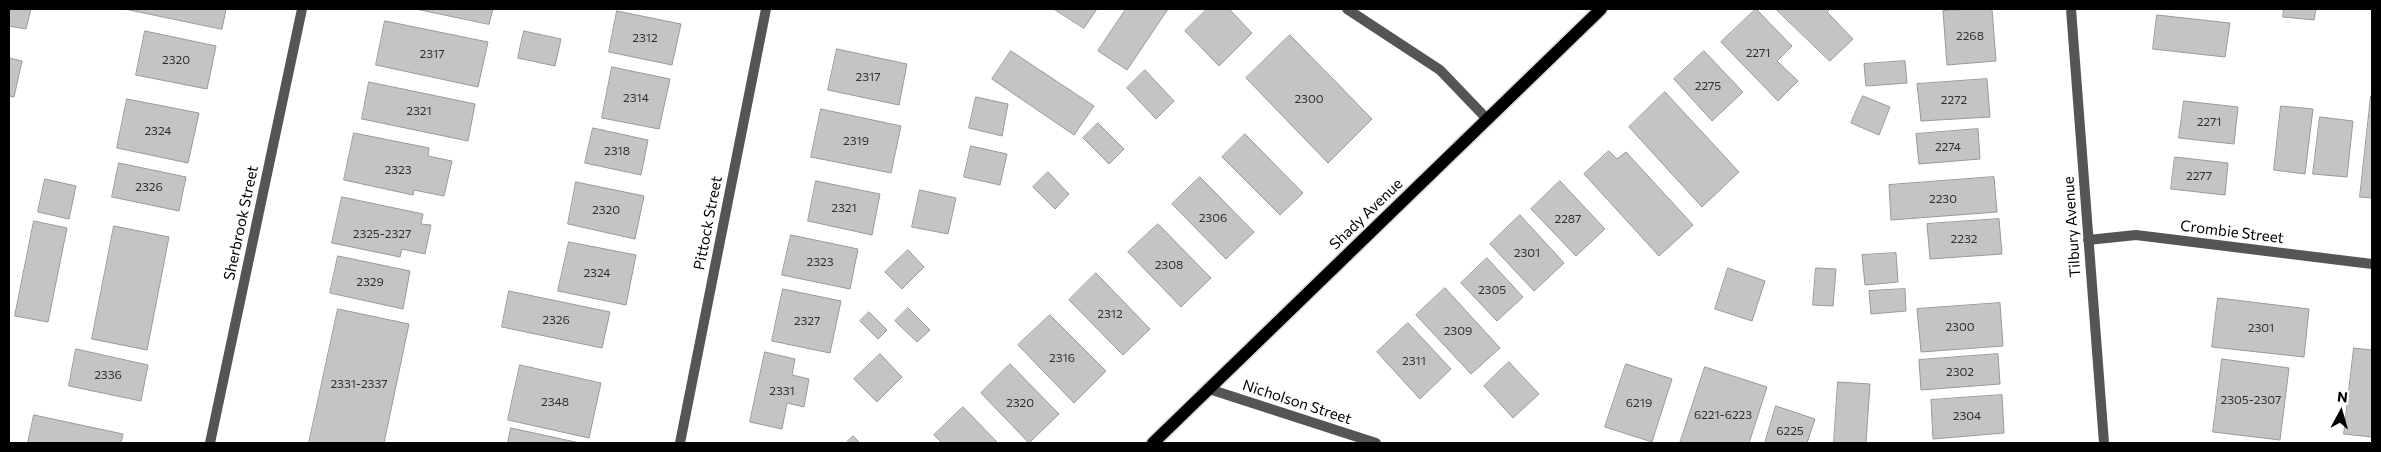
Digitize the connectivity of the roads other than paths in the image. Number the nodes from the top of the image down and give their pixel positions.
1 (302, 9) edge
2 (766, 9) edge
3 (1348, 9) edge
4 (1601, 9) edge
5 (2070, 9) edge
6 (1487, 119) junction
7 (2088, 240) junction
8 (2372, 264) edge
9 (1209, 389) junction
10 (210, 443) edge
11 (680, 443) edge
12 (1153, 443) edge
13 (1376, 443) edge
14 (2104, 443) edge

1 - 10 street, Sherbrook Street
2 - 11 street, Pittock Street
3 - 6 street
4 - 6 main road, Shady Avenue
5 - 7 street, Tilbury Avenue
6 - 9 main road, Shady Avenue
7 - 8 street, Crombie Street
7 - 14 street, Tilbury Avenue
9 - 12 main road, Shady Avenue
9 - 13 street, Nicholson Street

